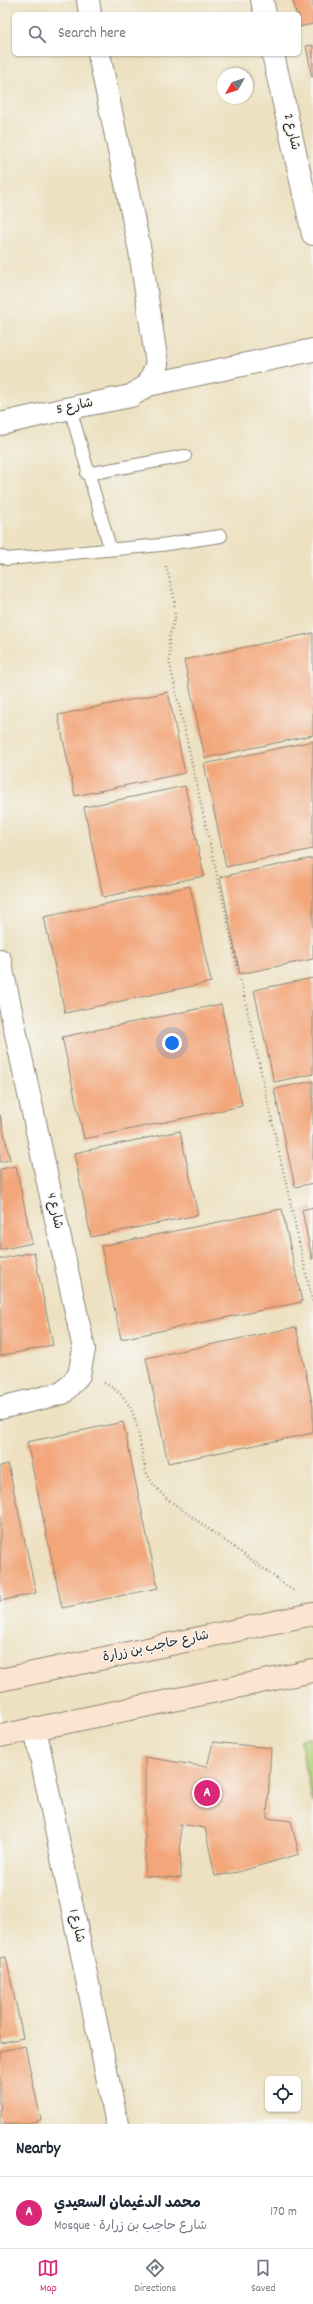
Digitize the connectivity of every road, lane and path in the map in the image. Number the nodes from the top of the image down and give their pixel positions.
1 (88, 0) edge
2 (262, 0) edge
3 (90, 12) edge
4 (265, 12) edge
5 (99, 56) edge
6 (274, 56) edge
7 (313, 234) edge
8 (313, 350) edge
9 (148, 385) junction
10 (70, 408) junction
11 (0, 424) edge
12 (185, 456) dead end
13 (88, 474) junction
14 (221, 536) dead end
15 (161, 545) junction
16 (110, 548) junction
17 (0, 556) edge
18 (0, 960) edge
19 (313, 1304) edge
20 (78, 1375) junction
21 (0, 1408) edge
22 (300, 1596) dead end
23 (313, 1614) edge
24 (313, 1671) edge
25 (0, 1680) edge
26 (36, 1728) junction
27 (0, 1736) edge
28 (117, 2124) edge

1 - 3 street
2 - 4 street
5 - 9 street
6 - 7 street, شارع 2
8 - 9 street
9 - 10 street, شارع 5
10 - 11 street, شارع 5
10 - 13 lane
12 - 13 lane
13 - 16 lane
14 - 15 lane
15 - 16 lane
15 - 19 path
16 - 17 lane
18 - 20 street, شارع 4
20 - 21 street, شارع 4
20 - 22 path
23 - 25 street, شارع حاجب بن زرارة
24 - 26 street
26 - 27 street
26 - 28 street, شارع 1

